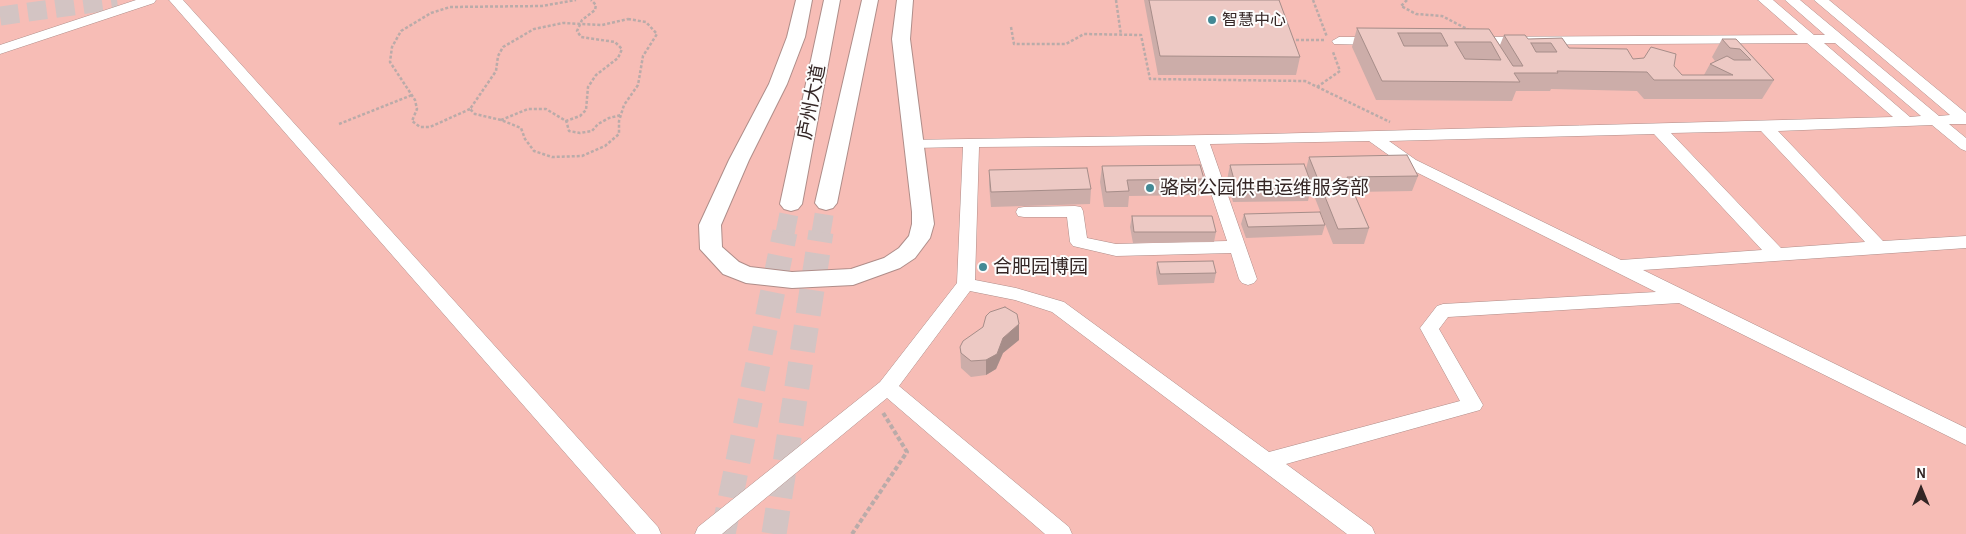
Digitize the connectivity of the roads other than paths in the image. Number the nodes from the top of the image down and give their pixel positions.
1 (149, 0) edge
2 (176, 0) edge
3 (804, 0) edge
4 (832, 0) edge
5 (870, 0) edge
6 (905, 0) edge
7 (1765, 0) edge
8 (1792, 0) edge
9 (1821, 0) edge
10 (1839, 39) junction
11 (1811, 40) junction
12 (1333, 41) road end
13 (1386, 41) edge
14 (1463, 41) edge
15 (0, 50) edge
16 (1965, 119) edge
17 (1935, 120) junction
18 (1906, 121) junction
19 (1765, 126) junction
20 (1658, 129) junction
21 (1372, 136) junction
22 (1201, 140) junction
23 (913, 143) junction
24 (971, 143) junction
25 (1966, 146) edge
26 (826, 203) tunnel mouth
27 (791, 204) tunnel mouth
28 (1024, 212) dead end
29 (1966, 242) edge
30 (1237, 247) junction
31 (1879, 247) junction
32 (1776, 254) junction
33 (1618, 266) junction
34 (1248, 279) dead end
35 (966, 284) junction
36 (1679, 297) junction
37 (880, 392) junction
38 (1966, 437) edge
39 (1266, 462) junction
40 (650, 534) edge
41 (706, 534) edge
42 (1061, 534) edge
43 (1364, 534) edge

1 - 15 street
2 - 40 street
3 - 23 main road
4 - 27 main road, 庐州大道
5 - 26 main road, 庐州大道
6 - 23 main road
7 - 11 street
8 - 10 street
9 - 16 street
10 - 11 street
10 - 17 street
11 - 14 street
11 - 18 street
12 - 13 street
16 - 17 street
17 - 18 street
17 - 25 street
18 - 19 street
19 - 20 street
19 - 31 street
20 - 21 street
20 - 32 street
21 - 22 street
21 - 33 street
22 - 24 street
22 - 30 street
23 - 24 street
24 - 35 street
28 - 30 street
29 - 31 street
30 - 34 street
31 - 32 street
32 - 33 street
33 - 36 street
35 - 37 street
35 - 39 street
36 - 38 street
36 - 39 street
37 - 41 street
37 - 42 street
39 - 43 street

